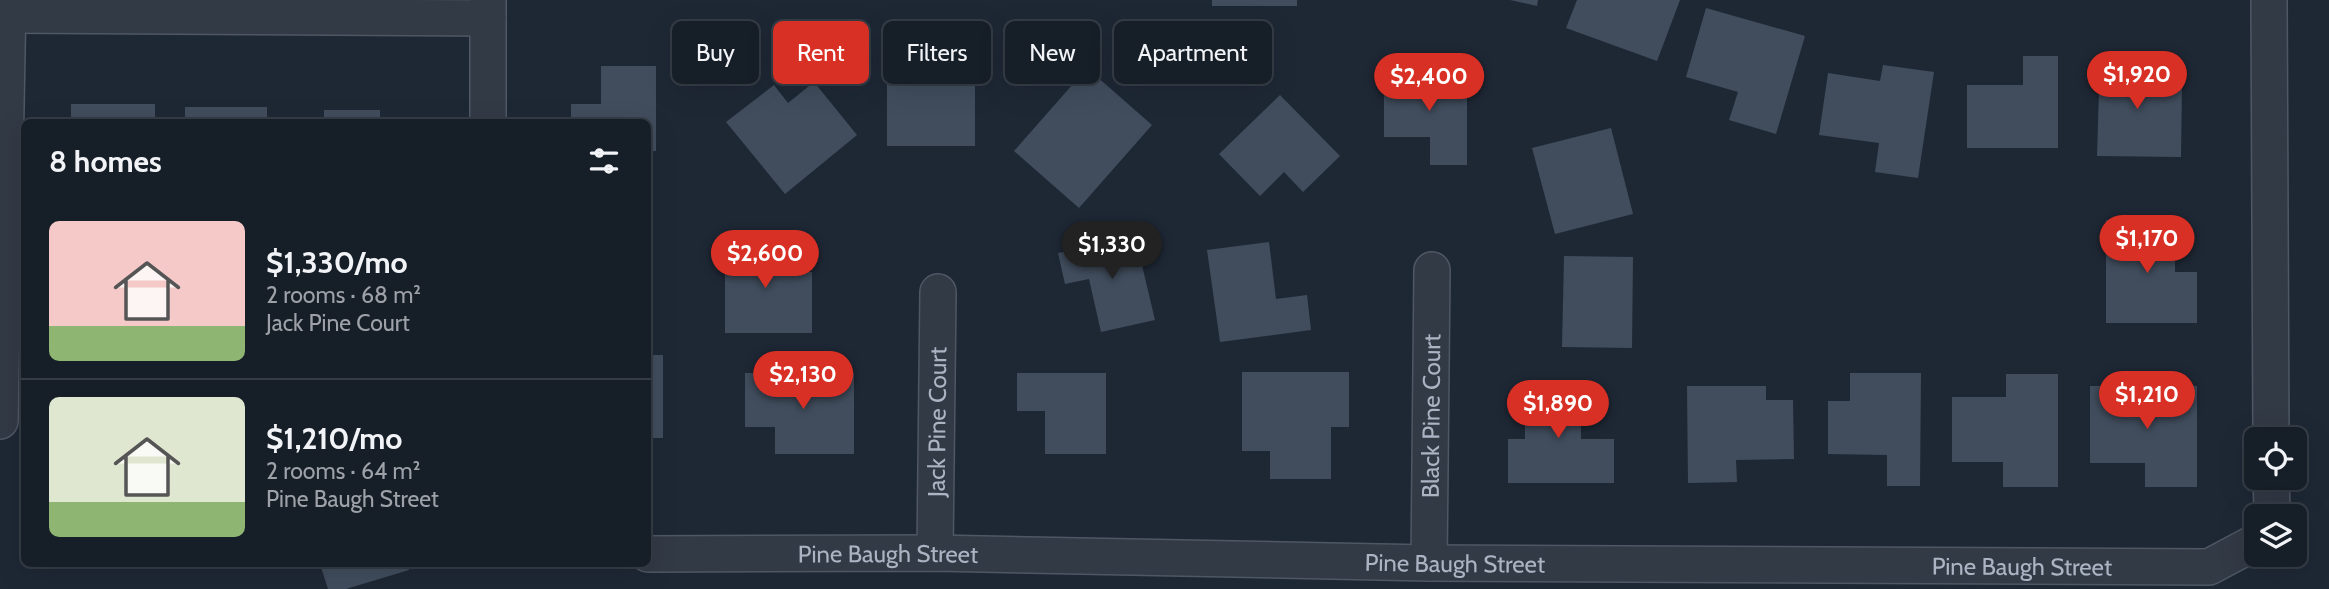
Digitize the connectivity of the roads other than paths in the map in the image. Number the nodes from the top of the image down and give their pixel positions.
1 (2269, 0) edge
2 (8, 7) edge
3 (488, 9) edge
4 (488, 119) edge
5 (1432, 270) dead end
6 (938, 292) dead end
7 (0, 421) edge
8 (2271, 427) edge
9 (2244, 548) edge
10 (935, 553) junction
11 (651, 554) edge
12 (1429, 563) junction

1 - 8 street
2 - 3 street
2 - 7 street
3 - 4 street
5 - 12 street, Black Pine Court
6 - 10 street, Jack Pine Court
9 - 12 street, Pine Baugh Street
10 - 11 street, Pine Baugh Street
10 - 12 street, Pine Baugh Street

